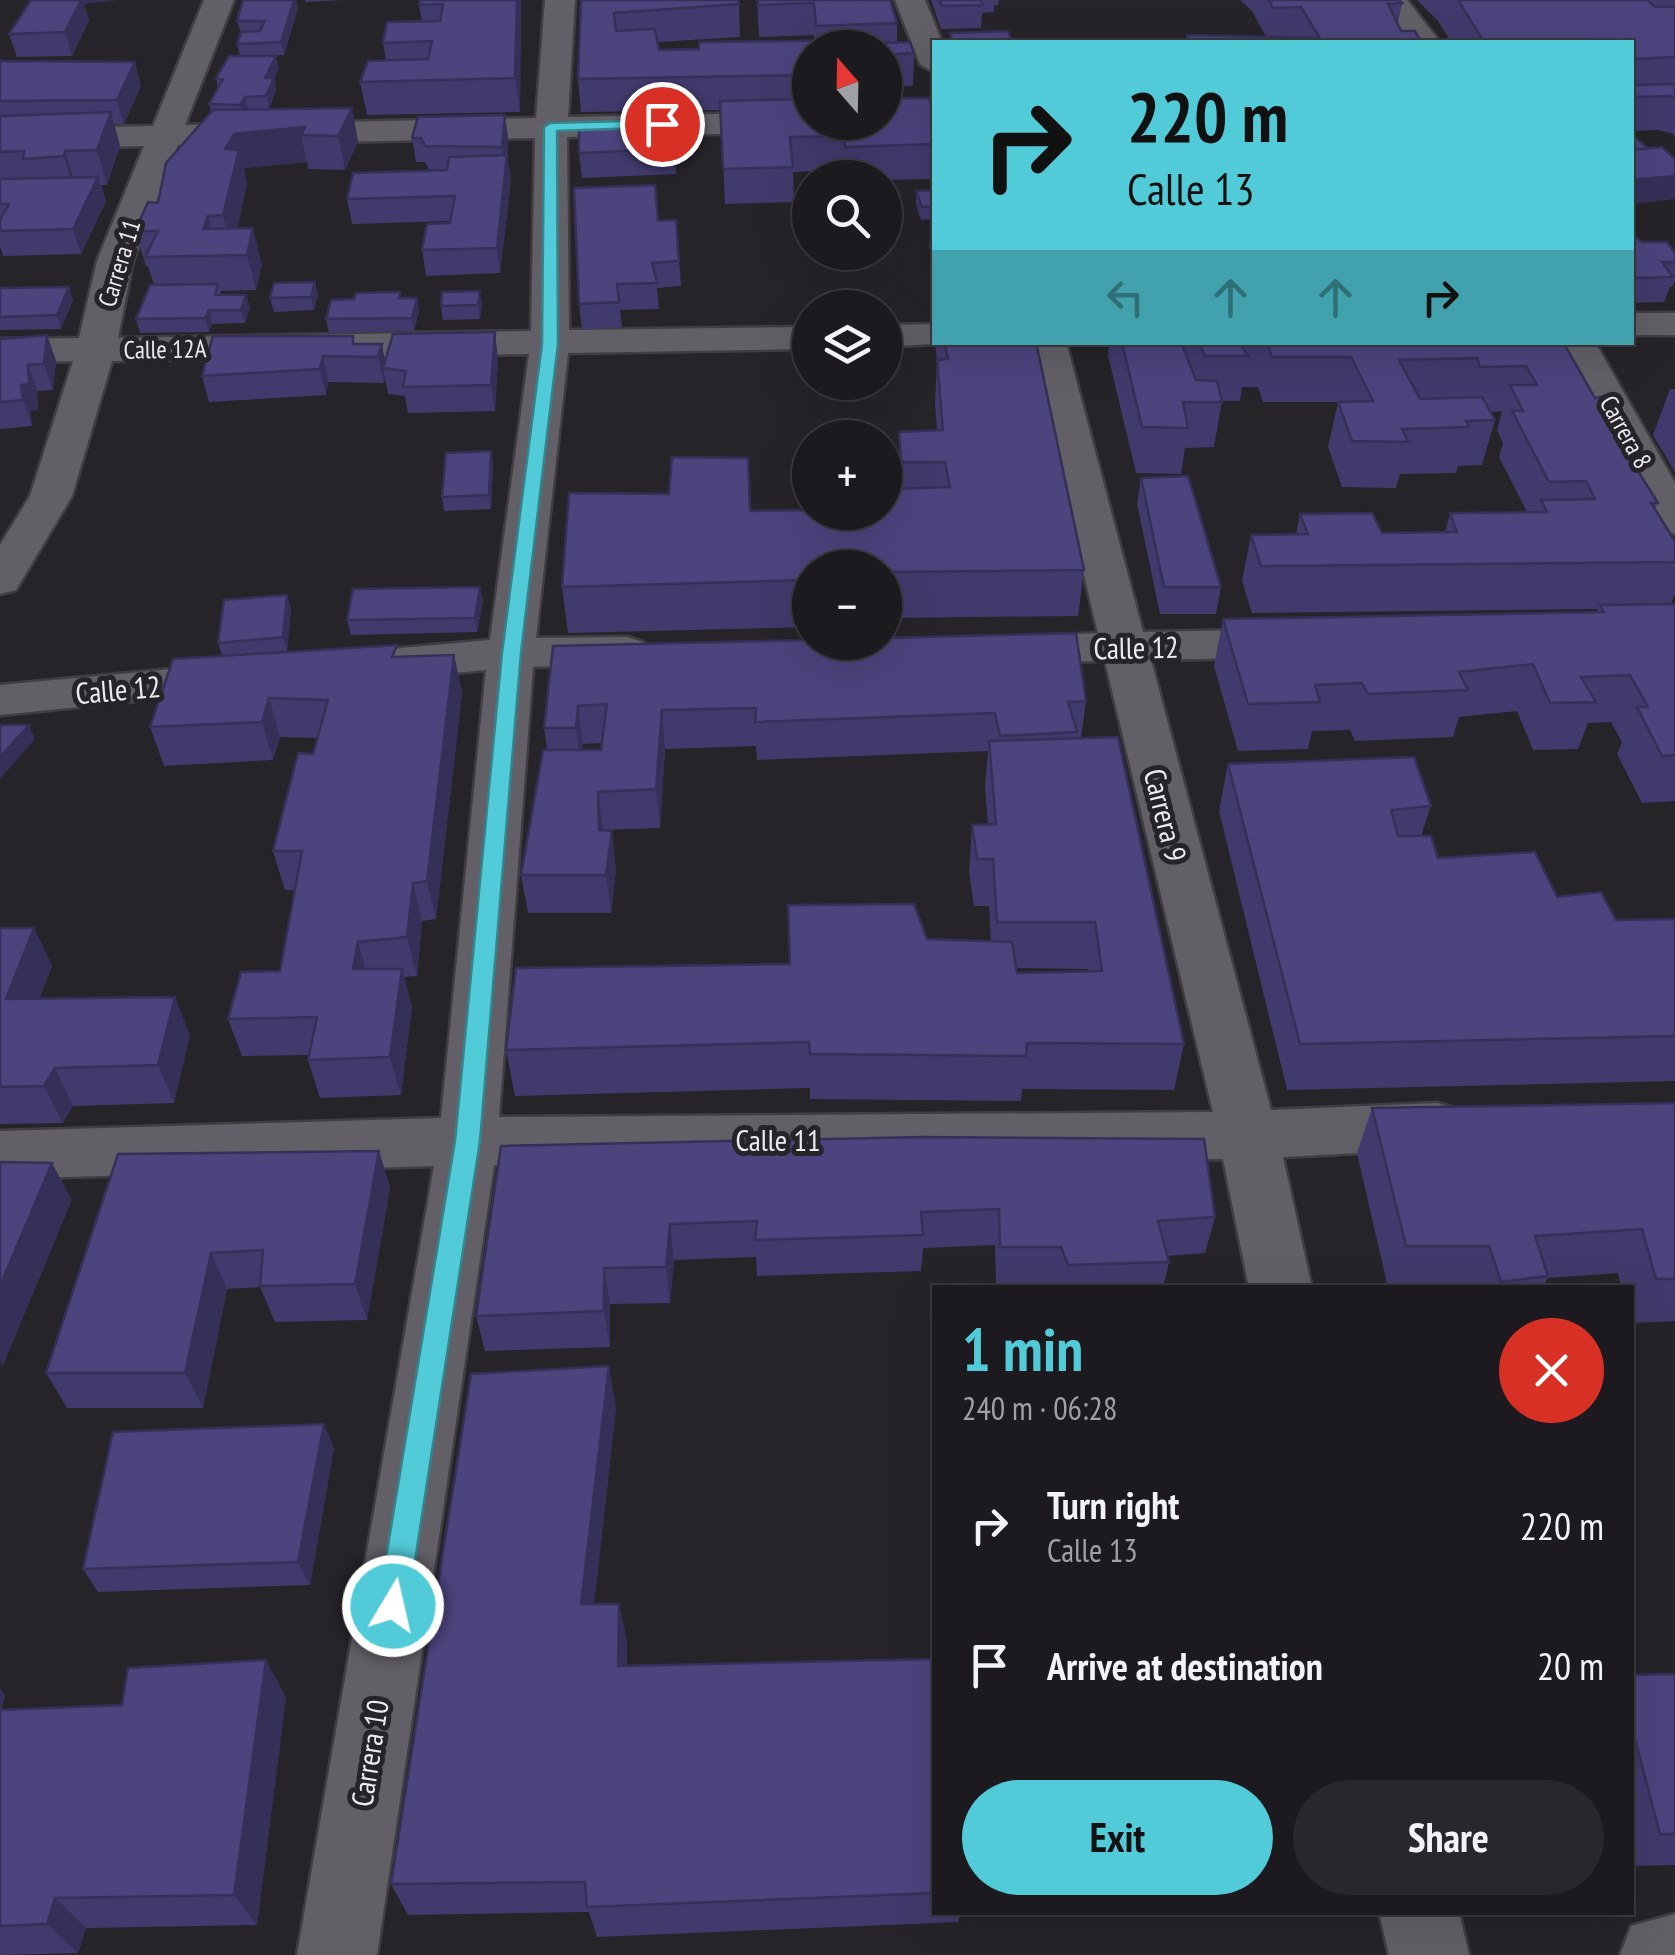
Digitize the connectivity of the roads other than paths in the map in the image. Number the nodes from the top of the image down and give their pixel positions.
1 (219, 0) edge
2 (560, 0) edge
3 (910, 0) edge
4 (1392, 0) edge
5 (1423, 40) edge
6 (932, 56) edge
7 (792, 122) edge
8 (550, 127) junction
9 (167, 133) junction
10 (0, 138) edge
11 (1634, 324) edge
12 (1675, 324) edge
13 (932, 335) edge
14 (902, 336) edge
15 (792, 338) edge
16 (550, 344) junction
17 (1048, 345) edge
18 (1578, 345) edge
19 (96, 350) junction
20 (0, 351) edge
21 (1675, 522) edge
22 (0, 581) edge
23 (1340, 642) edge
24 (1124, 648) junction
25 (966, 649) edge
26 (670, 652) edge
27 (511, 653) junction
28 (334, 670) edge
29 (275, 675) edge
30 (0, 700) edge
31 (1481, 1124) edge
32 (1248, 1135) junction
33 (468, 1141) junction
34 (0, 1155) edge
35 (1280, 1285) edge
36 (1420, 1915) edge
37 (1675, 1954) edge
38 (337, 1955) edge
39 (1428, 1955) edge
40 (1660, 1955) edge

1 - 9 street, Carrera 11
2 - 8 street, Carrera 10
3 - 6 street
4 - 5 street
7 - 8 street
8 - 9 street
8 - 16 street, Carrera 10
9 - 10 street
9 - 19 street, Carrera 11
11 - 12 street
13 - 14 street
15 - 16 street, Calle 12A
16 - 19 street, Calle 12A
16 - 27 street, Carrera 10
17 - 24 street, Carrera 9
18 - 21 street, Carrera 8
19 - 20 street, Calle 12A
19 - 22 street, Carrera 11
23 - 24 street, Calle 12
24 - 25 street, Calle 12
24 - 32 street, Carrera 9
26 - 27 street
27 - 28 street
27 - 33 street, Carrera 10
29 - 30 street, Calle 12
31 - 32 street, Calle 11
32 - 33 street, Calle 11
32 - 35 street, Carrera 9
33 - 34 street, Calle 11
33 - 38 street, Carrera 10
36 - 39 street
37 - 40 street

